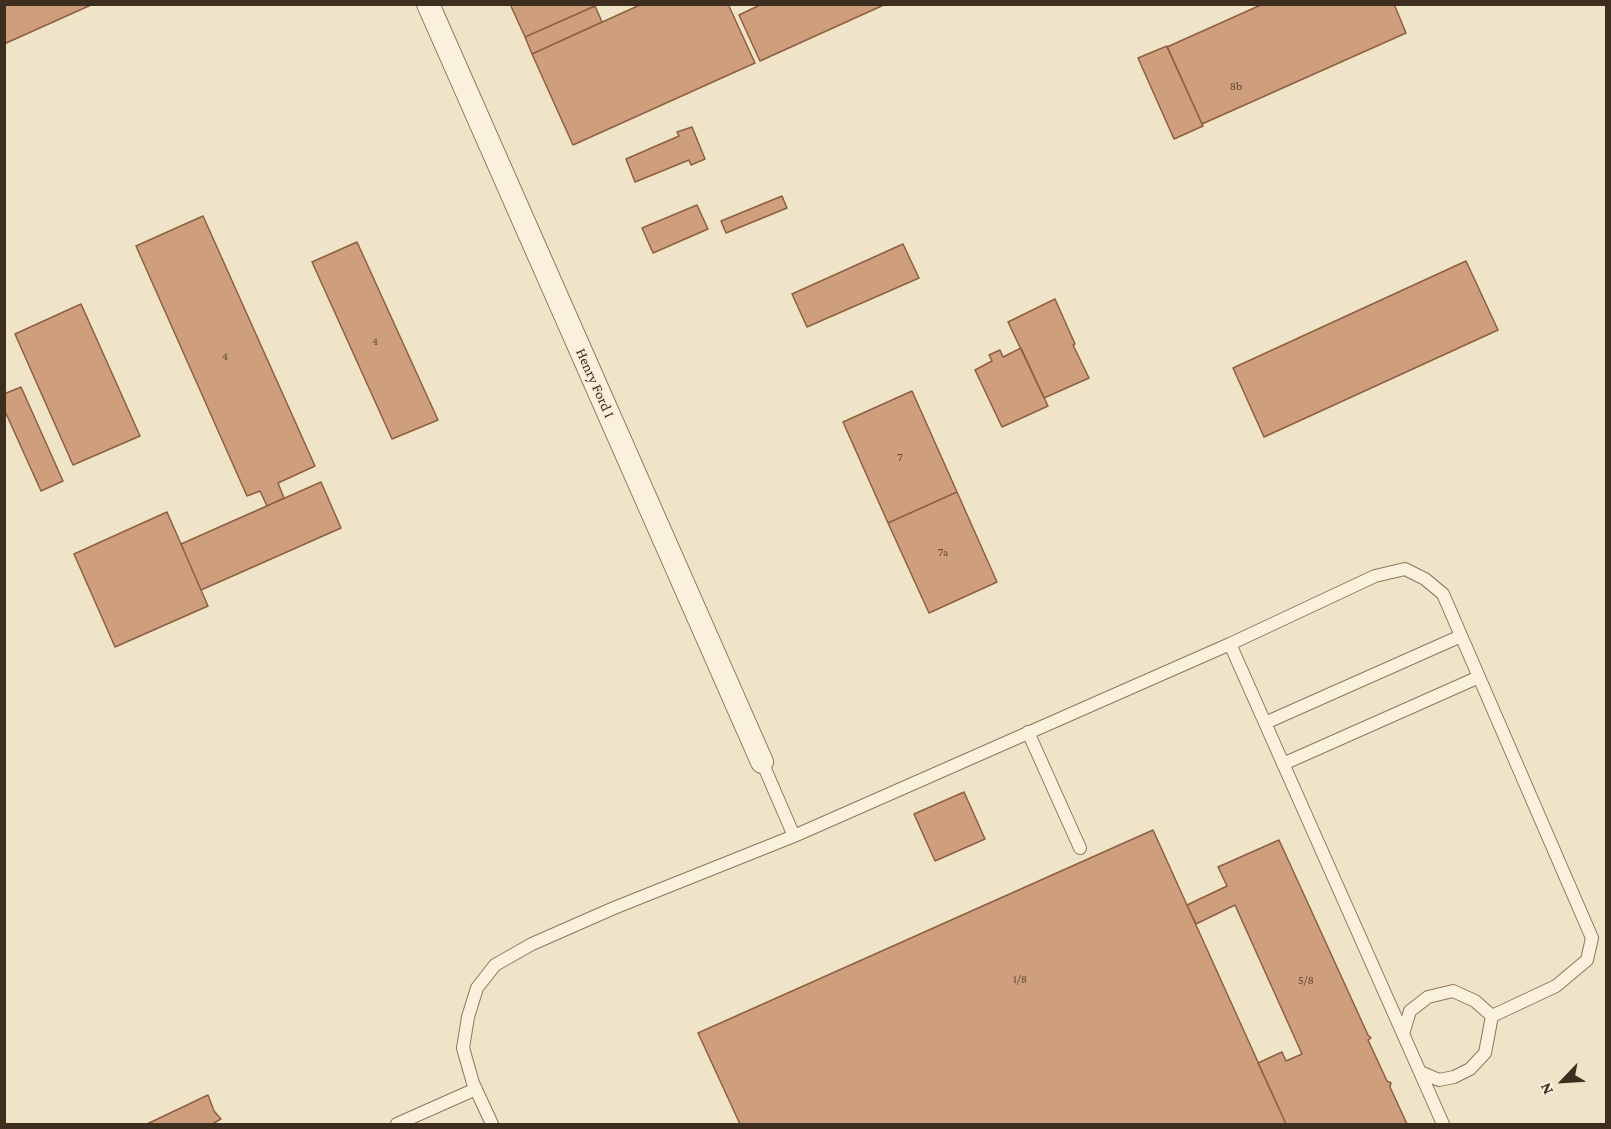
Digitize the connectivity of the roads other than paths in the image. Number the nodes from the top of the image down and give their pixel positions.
1 (428, 4) edge
2 (1461, 636) junction
3 (1230, 644) junction
4 (1479, 678) junction
5 (1265, 723) junction
6 (1028, 732) junction
7 (762, 762) joint
8 (1283, 764) junction
9 (794, 836) junction
10 (1080, 848) dead end
11 (1492, 1016) junction
12 (1403, 1034) junction
13 (1420, 1072) junction
14 (476, 1089) junction
15 (397, 1125) edge
16 (492, 1125) edge
17 (1443, 1125) edge

1 - 7 street, Henry Ford I
2 - 3 lane
2 - 4 lane
2 - 5 lane
3 - 5 lane
3 - 6 lane
4 - 8 lane
4 - 11 lane
5 - 8 lane
6 - 9 lane
6 - 10 lane
7 - 9 lane
8 - 12 lane
9 - 14 lane
11 - 12 lane
11 - 13 lane
12 - 13 lane
13 - 17 lane
14 - 15 lane
14 - 16 lane

